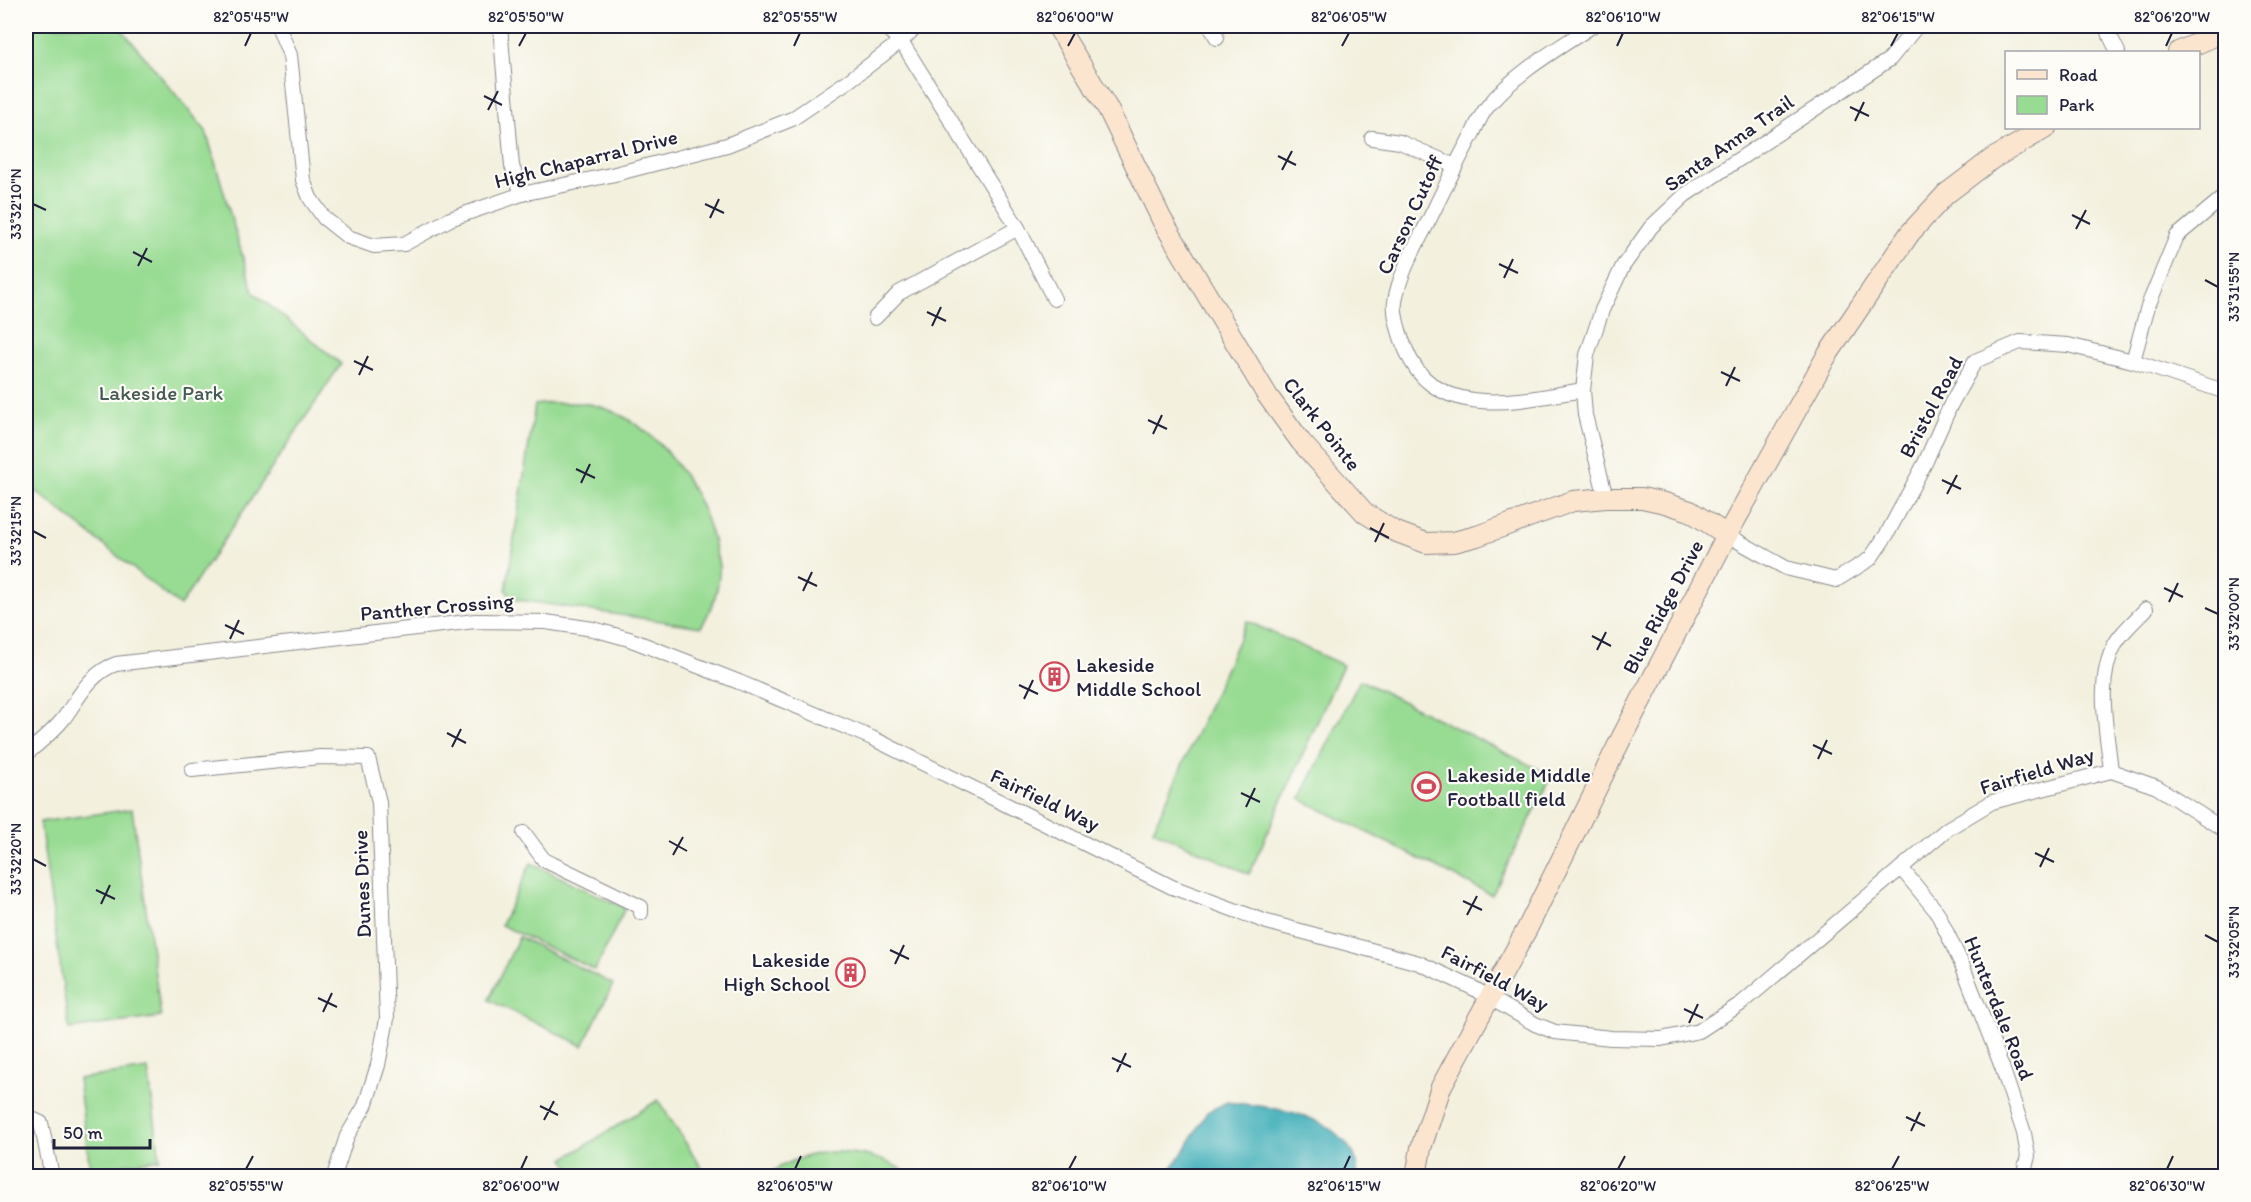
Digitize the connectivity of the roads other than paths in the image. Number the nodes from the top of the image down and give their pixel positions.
1 (278, 26) edge
2 (500, 26) edge
3 (884, 26) edge
4 (917, 26) edge
5 (1057, 26) edge
6 (1210, 26) edge
7 (1592, 26) edge
8 (1917, 26) edge
9 (2105, 26) edge
10 (2226, 31) edge
11 (1217, 38) dead end
12 (901, 41) junction
13 (2118, 51) edge
14 (2180, 51) edge
15 (2044, 129) edge
16 (1372, 138) dead end
17 (1455, 166) junction
18 (522, 194) junction
19 (2226, 195) edge
20 (1018, 228) junction
21 (1054, 299) dead end
22 (875, 318) dead end
23 (2133, 361) junction
24 (1583, 390) junction
25 (2226, 392) edge
26 (1606, 498) junction
27 (1727, 535) junction
28 (2146, 609) dead end
29 (872, 738) joint
30 (26, 754) edge
31 (192, 770) dead end
32 (2111, 771) junction
33 (2226, 831) edge
34 (524, 833) dead end
35 (1901, 868) junction
36 (641, 913) dead end
37 (1488, 998) junction
38 (26, 1119) edge
39 (52, 1176) edge
40 (334, 1176) edge
41 (1416, 1176) edge
42 (2023, 1176) edge

1 - 18 street, High Chaparral Drive
2 - 18 street
3 - 12 street
4 - 12 street, High Chaparral Drive
5 - 26 street, Clark Pointe
6 - 11 street
7 - 17 street, Carson Cutoff
8 - 24 street, Santa Anna Trail
9 - 13 street
10 - 14 street
12 - 18 street, High Chaparral Drive
12 - 20 street
15 - 27 street, Blue Ridge Drive
16 - 17 street
17 - 24 street, Carson Cutoff
19 - 23 street
20 - 21 street
20 - 22 street
23 - 25 street, Bristol Road
23 - 27 street, Bristol Road
24 - 26 street, Santa Anna Trail
26 - 27 street, Clark Pointe
27 - 37 street, Blue Ridge Drive
28 - 32 street
29 - 30 street, Panther Crossing
29 - 37 street, Fairfield Way
31 - 40 street, Dunes Drive
32 - 33 street, Fairfield Way
32 - 35 street, Fairfield Way
34 - 36 street
35 - 37 street, Fairfield Way
35 - 42 street, Hunterdale Road
37 - 41 street, Blue Ridge Drive
38 - 39 street

